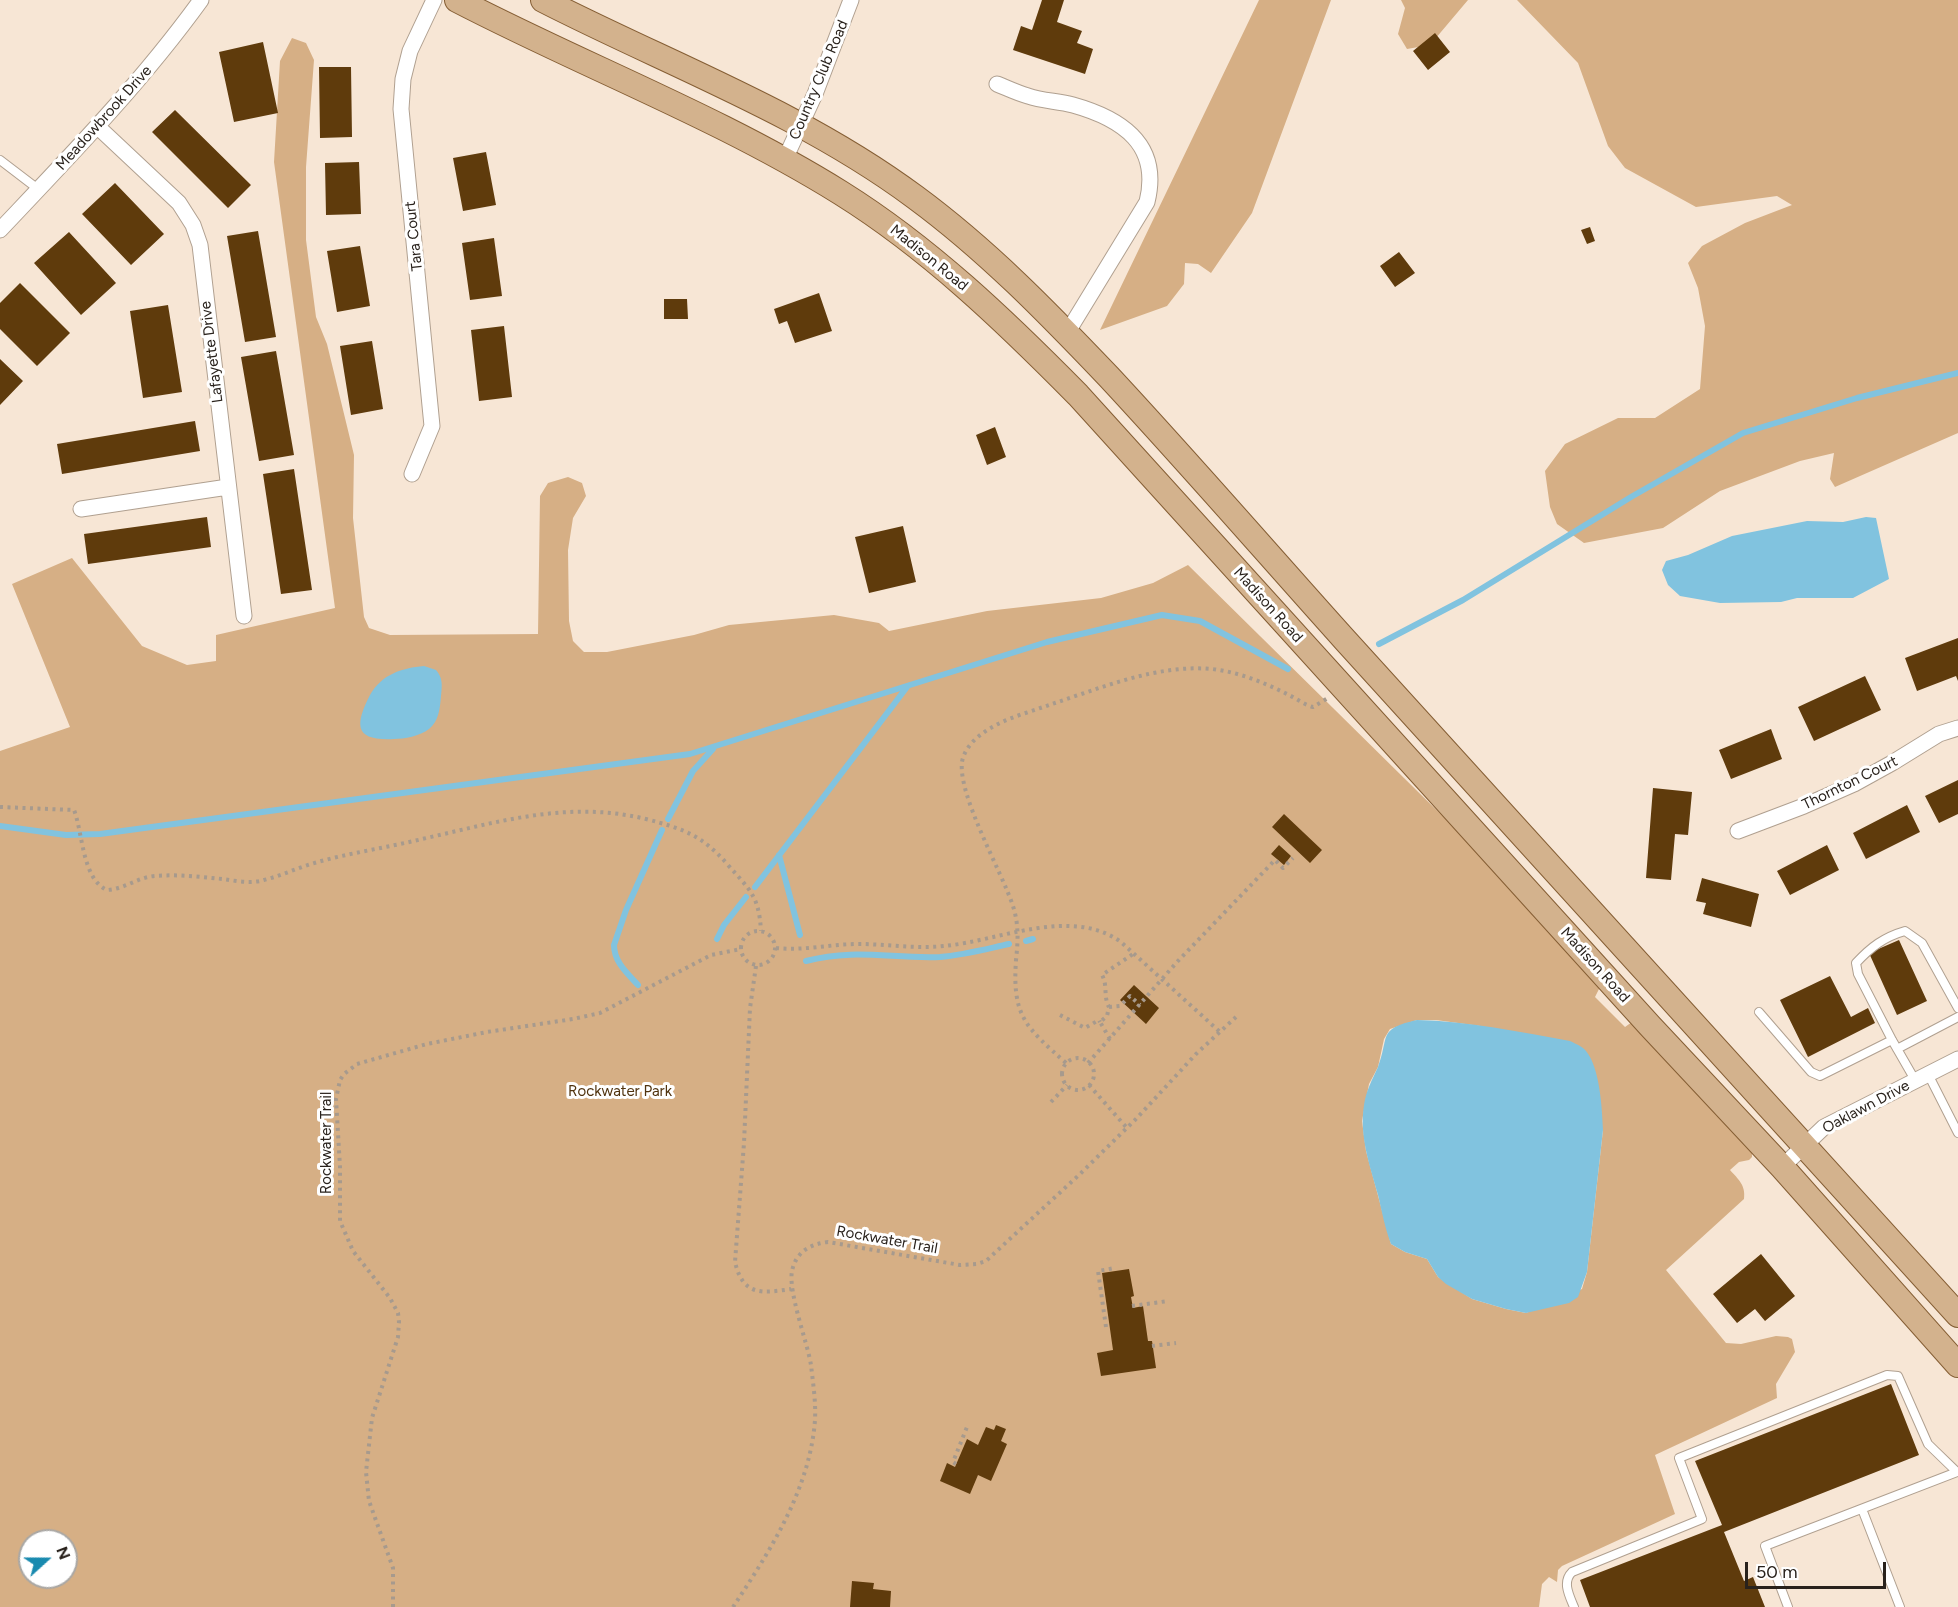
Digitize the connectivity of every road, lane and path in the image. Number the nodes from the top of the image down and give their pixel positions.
1 (201, 0) edge
2 (434, 0) edge
3 (457, 0) edge
4 (543, 0) edge
5 (851, 0) edge
6 (997, 84) dead end
7 (801, 124) junction
8 (98, 127) junction
9 (784, 159) junction
10 (0, 160) edge
11 (38, 189) junction
12 (0, 230) edge
13 (1067, 333) junction
14 (412, 474) dead end
15 (228, 487) junction
16 (81, 509) dead end
17 (244, 616) dead end
18 (1331, 696) dead end
19 (1958, 728) edge
20 (0, 807) edge
21 (1738, 831) dead end
22 (1293, 858) dead end
23 (761, 931) junction
24 (1019, 932) junction
25 (776, 948) junction
26 (741, 949) junction
27 (1133, 954) junction
28 (756, 966) junction
29 (1162, 979) junction
30 (1140, 1005) junction
31 (1109, 1007) junction
32 (1958, 1008) edge
33 (1759, 1012) dead end
34 (1060, 1015) dead end
35 (1236, 1017) dead end
36 (1958, 1017) edge
37 (1100, 1022) junction
38 (1220, 1032) junction
39 (1110, 1039) junction
40 (1892, 1040) junction
41 (1897, 1049) junction
42 (1958, 1059) edge
43 (1066, 1063) junction
44 (1088, 1063) junction
45 (1921, 1077) junction
46 (1089, 1085) junction
47 (1067, 1086) junction
48 (1051, 1102) dead end
49 (1127, 1128) junction
50 (1958, 1133) edge
51 (1805, 1144) junction
52 (1782, 1167) junction
53 (1115, 1268) dead end
54 (791, 1289) junction
55 (1168, 1301) dead end
56 (1132, 1306) dead end
57 (1958, 1315) edge
58 (1106, 1327) dead end
59 (1176, 1342) dead end
60 (1152, 1346) dead end
61 (1958, 1365) edge
62 (967, 1427) dead end
63 (956, 1464) dead end
64 (1862, 1509) junction
65 (393, 1607) edge
66 (734, 1607) edge
67 (1574, 1607) edge
68 (1788, 1607) edge
69 (1900, 1607) edge

1 - 8 street, Meadowbrook Drive
2 - 14 street, Tara Court
3 - 9 main road, Madison Road
4 - 7 main road
5 - 7 street, Country Club Road
6 - 13 street
7 - 9 street, Country Club Road
7 - 13 main road
8 - 11 street, Meadowbrook Drive
8 - 15 street, Lafayette Drive
9 - 52 main road, Madison Road
10 - 11 lane
11 - 12 street, Meadowbrook Drive
13 - 51 main road
15 - 16 street
15 - 17 street, Lafayette Drive
18 - 24 path
19 - 21 street, Thornton Court
20 - 23 path
22 - 29 path
23 - 25 path
23 - 26 path
24 - 25 path
24 - 27 path
24 - 43 path
25 - 28 path
26 - 28 path
26 - 65 path, Rockwater Trail
27 - 29 path
27 - 31 path
28 - 54 path
29 - 30 path
29 - 38 path
30 - 31 path
30 - 39 path
31 - 37 path
32 - 40 lane
33 - 40 lane
34 - 37 path
35 - 38 path, Rockwater Trail
36 - 41 lane
37 - 39 path
38 - 49 path, Rockwater Trail
39 - 44 path
40 - 41 lane
41 - 45 lane
42 - 45 street, Oaklawn Drive
43 - 44 path
43 - 47 path
44 - 46 path
45 - 50 lane
45 - 51 street, Oaklawn Drive
46 - 47 path
46 - 49 path
47 - 48 path
49 - 54 path, Rockwater Trail
51 - 52 street, Oaklawn Drive
51 - 57 main road
52 - 61 main road, Madison Road
53 - 58 path
54 - 66 path, Rockwater Trail
55 - 56 path
59 - 60 path
62 - 63 path
64 - 67 lane
64 - 68 lane
64 - 69 lane

